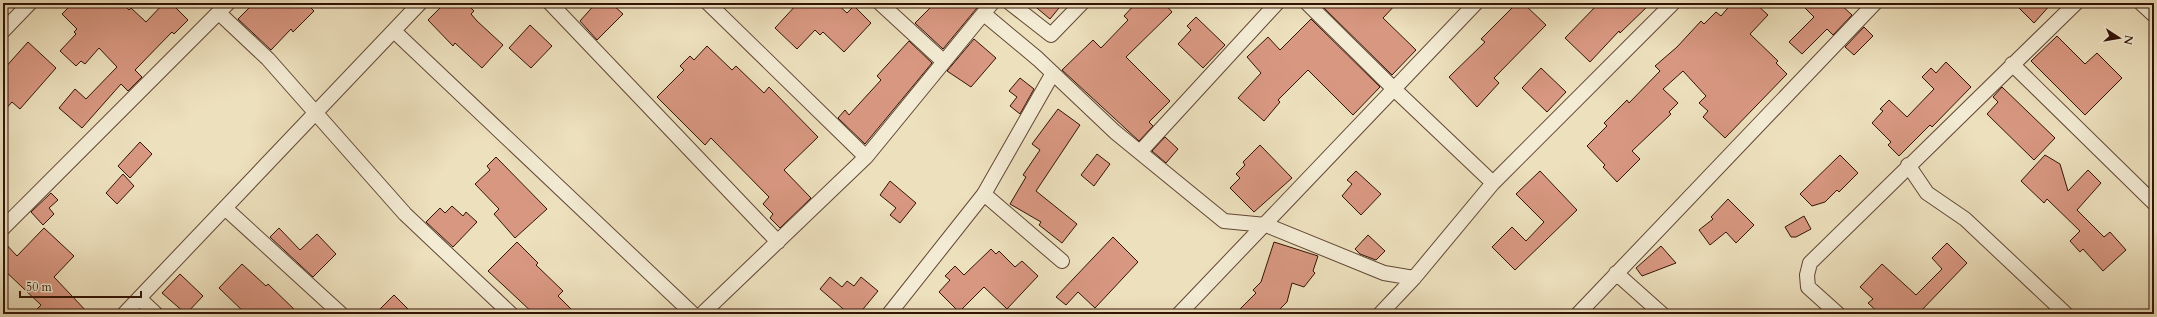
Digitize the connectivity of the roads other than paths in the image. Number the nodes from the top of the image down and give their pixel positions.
1 (30, 3) edge
2 (420, 3) edge
3 (550, 3) edge
4 (708, 3) edge
5 (880, 3) edge
6 (1010, 3) edge
7 (1082, 3) edge
8 (1277, 3) edge
9 (1307, 3) edge
10 (1476, 3) edge
11 (1673, 3) edge
12 (1875, 3) edge
13 (2076, 3) edge
14 (2141, 3) edge
15 (224, 8) edge
16 (988, 8) edge
17 (2154, 15) edge
18 (3, 31) edge
19 (394, 31) junction
20 (943, 61) junction
21 (2012, 64) junction
22 (1053, 74) junction
23 (1393, 88) junction
24 (316, 112) junction
25 (1140, 152) junction
26 (866, 157) junction
27 (1908, 165) junction
28 (1493, 183) junction
29 (984, 194) junction
30 (2154, 203) edge
31 (225, 208) junction
32 (1266, 225) junction
33 (3, 228) edge
34 (778, 242) junction
35 (1062, 261) dead end
36 (1616, 273) junction
37 (1414, 278) junction
38 (139, 298) junction
39 (124, 314) edge
40 (156, 314) edge
41 (342, 314) edge
42 (511, 314) edge
43 (693, 314) edge
44 (702, 314) edge
45 (889, 314) edge
46 (1179, 314) edge
47 (1380, 314) edge
48 (1578, 314) edge
49 (1662, 314) edge
50 (1838, 314) edge
51 (2066, 314) edge

1 - 18 street
2 - 19 street
3 - 34 street
4 - 26 street
5 - 20 street
6 - 7 street
8 - 25 street
9 - 23 street
10 - 23 street
11 - 28 street
12 - 36 street
13 - 21 street
14 - 17 street
15 - 24 street
15 - 33 street
16 - 20 street
16 - 22 street
19 - 24 street
19 - 43 street
20 - 26 street
21 - 27 street
21 - 30 street
22 - 25 street
22 - 29 street
23 - 28 street
23 - 32 street
24 - 31 street
24 - 42 street
25 - 32 street
26 - 34 street
27 - 50 street
27 - 51 street
28 - 37 street
29 - 35 street
29 - 45 street
31 - 38 street
31 - 41 street
32 - 37 street
32 - 46 street
34 - 44 street
36 - 48 street
36 - 49 street
37 - 47 street
38 - 39 street
38 - 40 street

